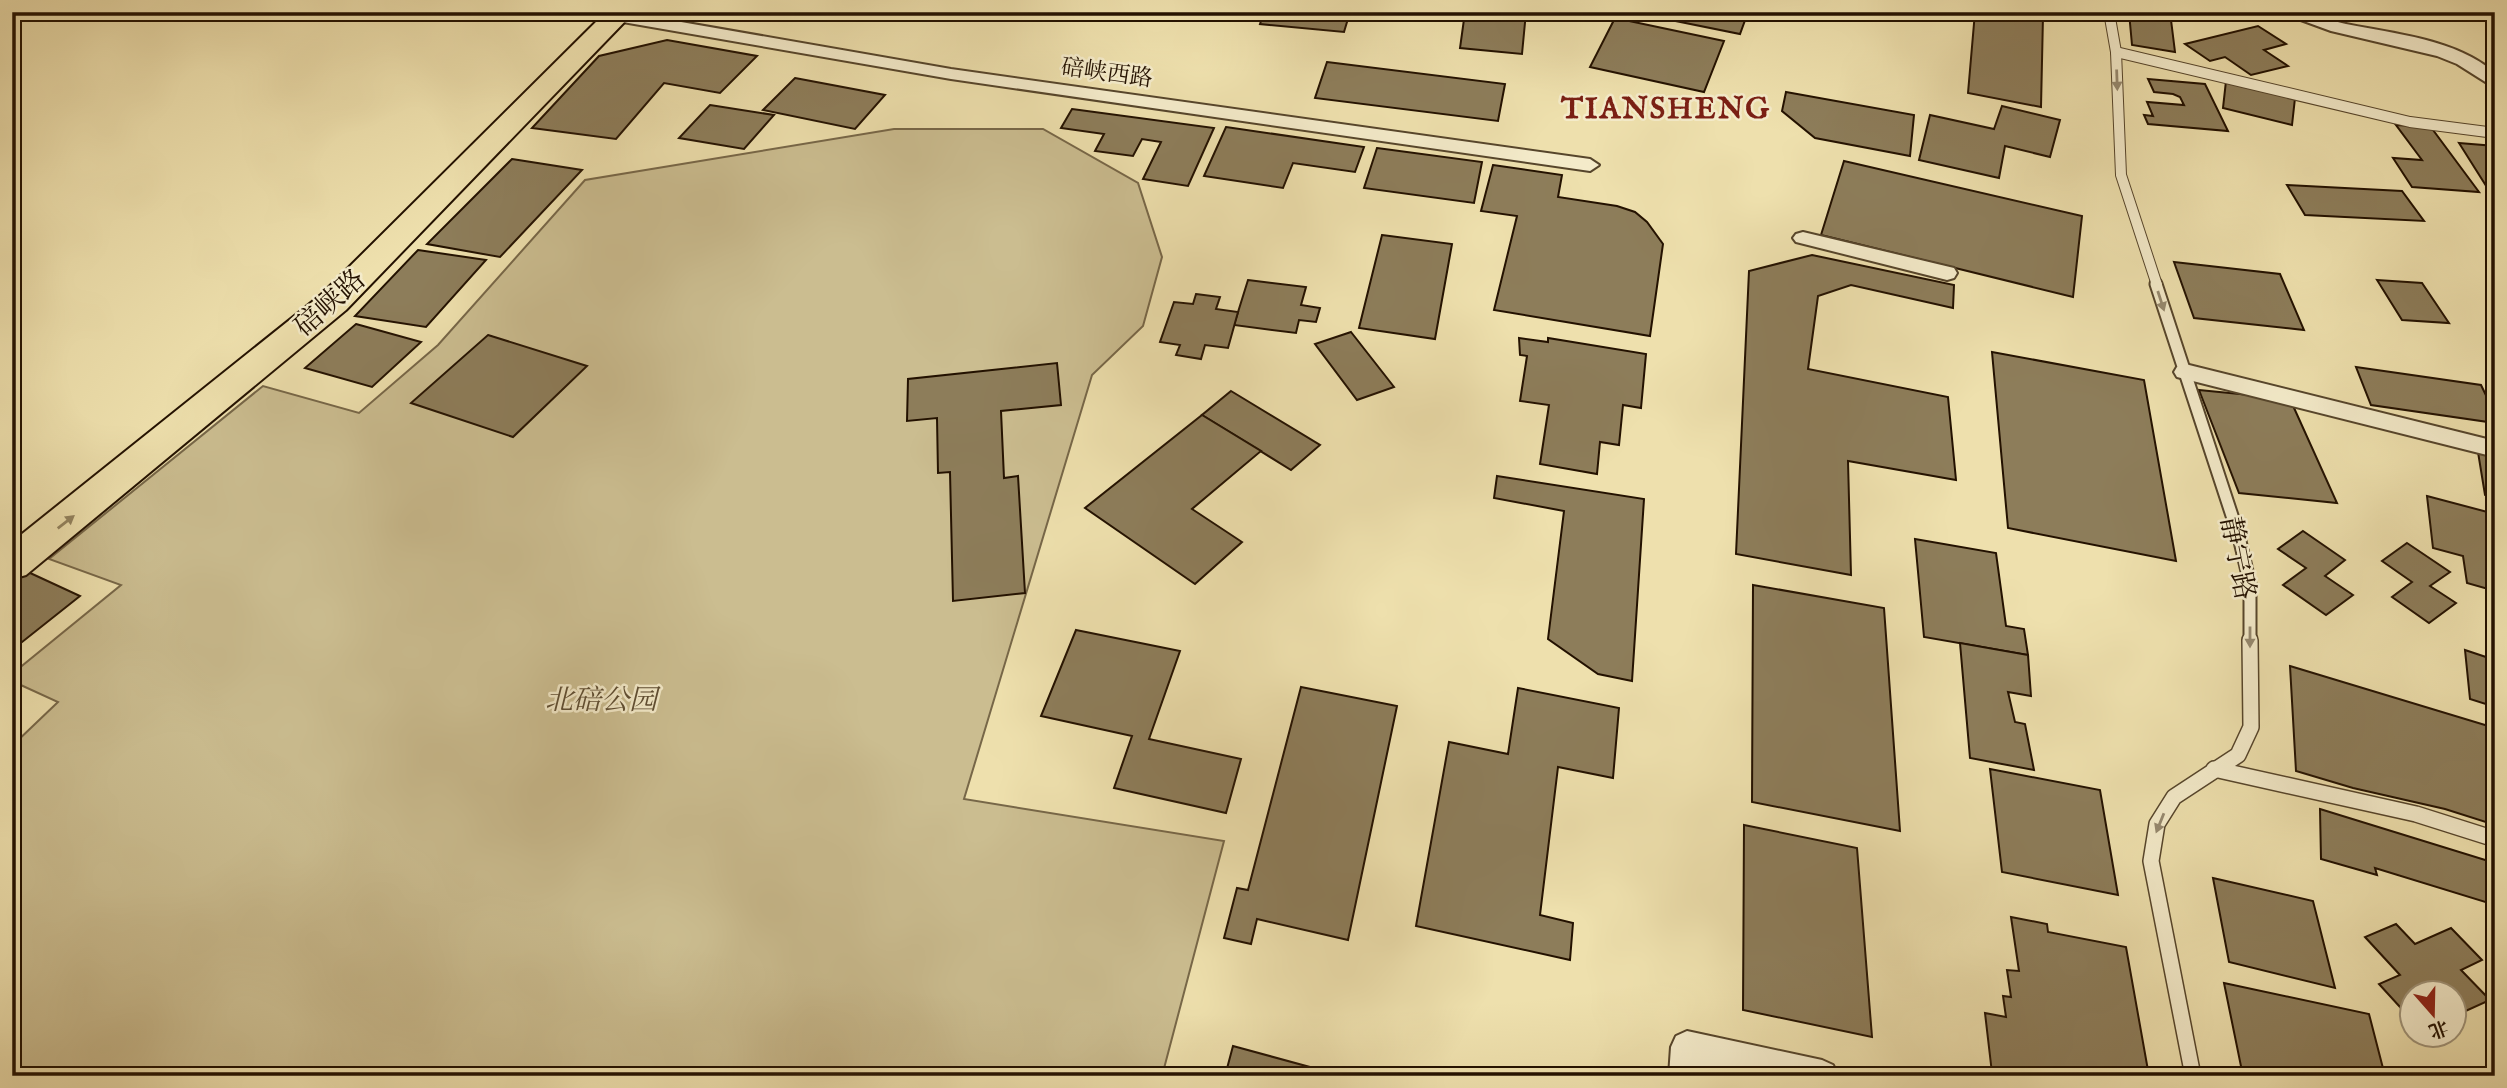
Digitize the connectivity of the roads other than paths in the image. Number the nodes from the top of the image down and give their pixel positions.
1 (2109, 12) edge
2 (2295, 12) edge
3 (607, 13) edge
4 (2116, 52) junction
5 (2495, 83) edge
6 (2495, 133) edge
7 (1590, 165) dead end
8 (1803, 238) dead end
9 (1947, 273) dead end
10 (2185, 372) junction
11 (2495, 449) edge
12 (12, 533) edge
13 (12, 564) edge
14 (2214, 769) junction
15 (2495, 839) edge
16 (1686, 1061) edge
17 (1822, 1076) edge
18 (2193, 1076) edge

1 - 4 lane, 静宁路
2 - 5 street
3 - 7 street, 碚峡西路
3 - 12 main road, 碚峡路
13 -> 3 main road, 碚峡路
4 - 6 lane
4 -> 10 lane, 静宁路
8 - 9 street
10 - 11 street
10 -> 14 lane, 静宁路
14 - 15 lane
14 -> 18 lane, 静宁路
16 - 17 street

